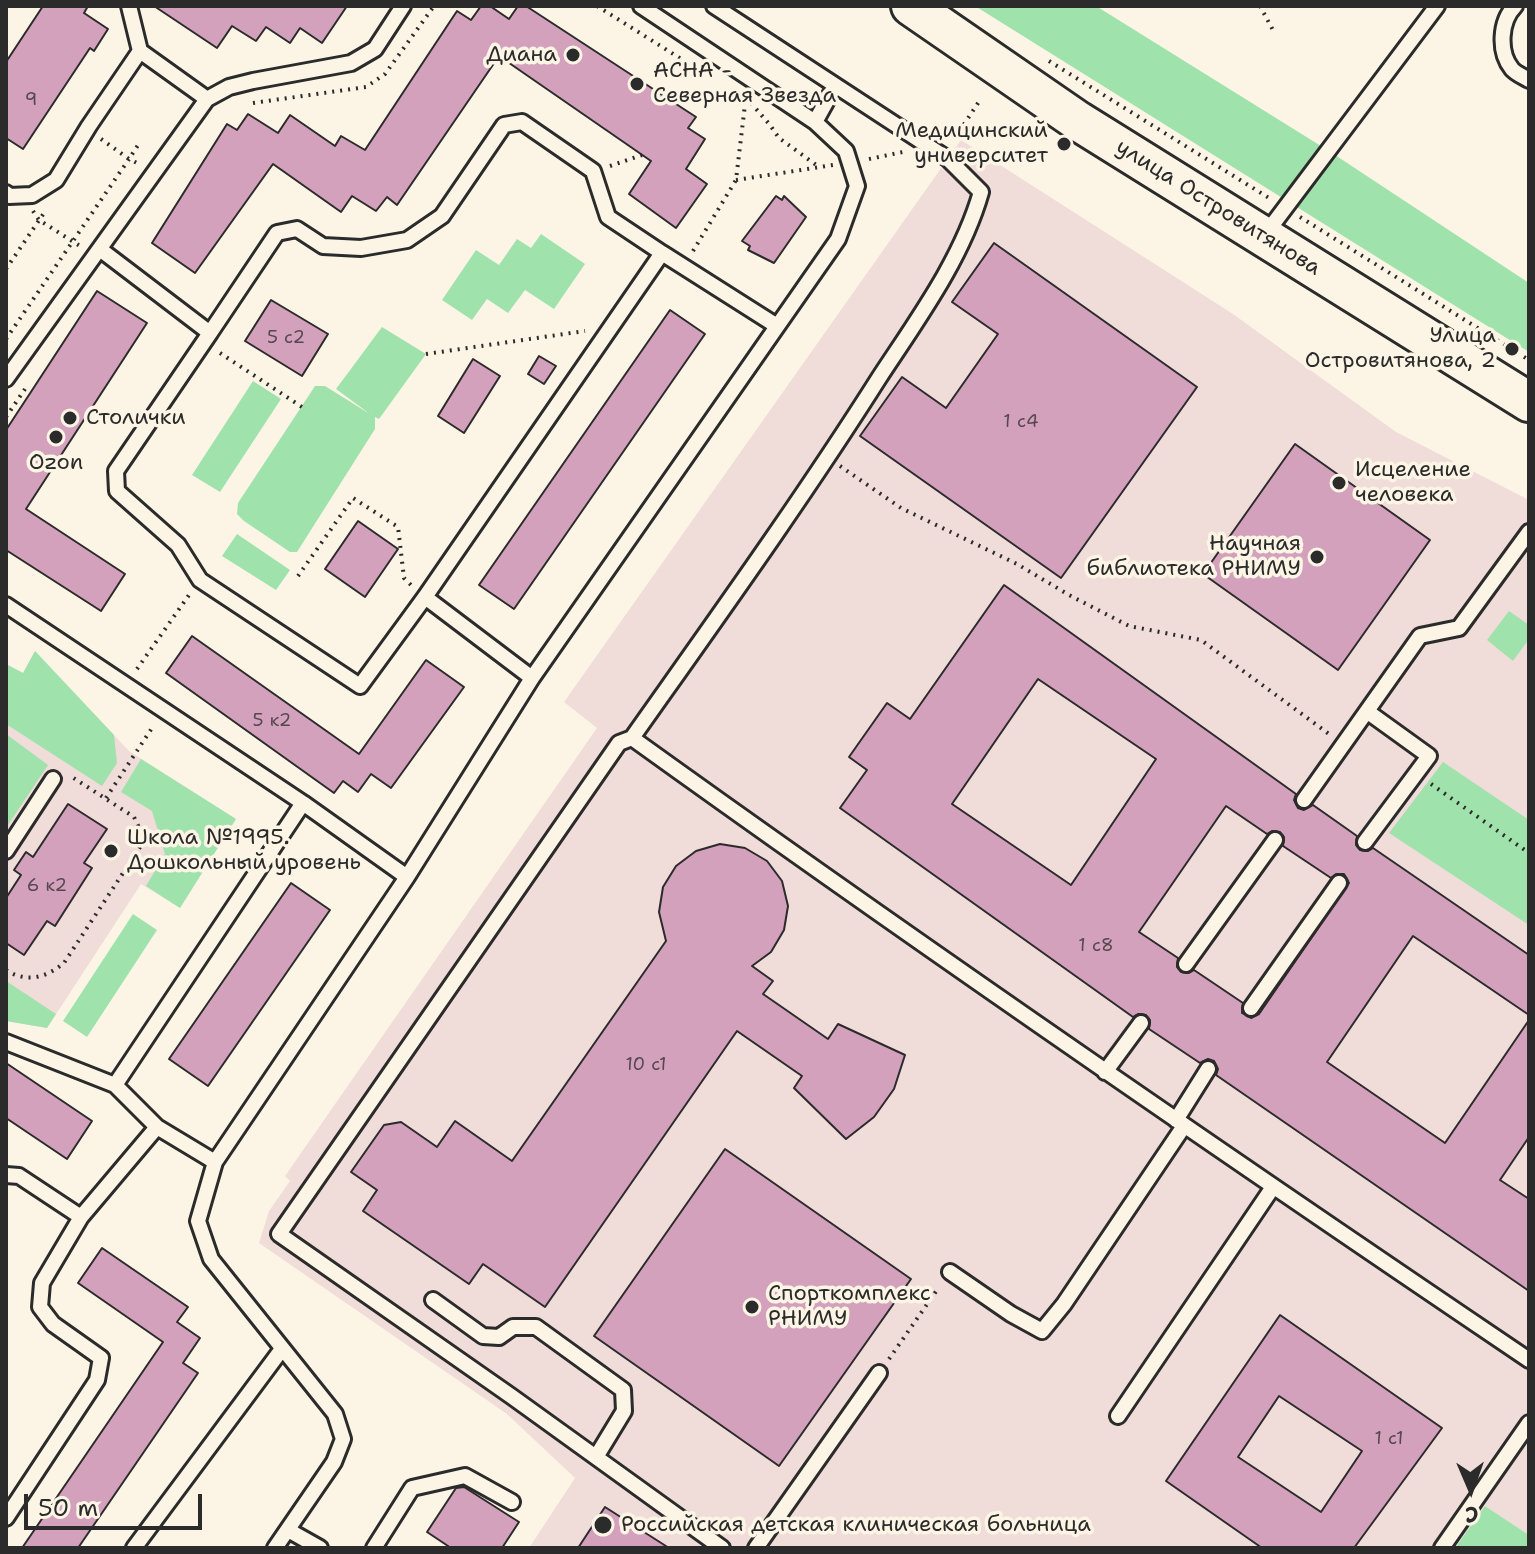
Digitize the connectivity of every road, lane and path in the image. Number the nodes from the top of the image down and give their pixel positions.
1 (129, 6) edge
2 (403, 6) edge
3 (434, 6) edge
4 (597, 6) edge
5 (641, 6) edge
6 (714, 6) edge
7 (911, 6) edge
8 (1260, 6) edge
9 (1437, 6) edge
10 (1515, 6) edge
11 (1274, 32) dead end
12 (140, 51) junction
13 (1042, 56) dead end
14 (692, 65) dead end
15 (748, 76) junction
16 (1529, 80) edge
17 (835, 86) junction
18 (733, 90) dead end
19 (207, 99) junction
20 (746, 99) junction
21 (980, 100) dead end
22 (248, 103) dead end
23 (815, 122) junction
24 (96, 136) dead end
25 (955, 138) dead end
26 (140, 142) dead end
27 (642, 155) dead end
28 (129, 159) junction
29 (819, 167) dead end
30 (593, 171) junction
31 (153, 173) junction
32 (6, 193) edge
33 (22, 195) junction
34 (1275, 222) junction
35 (73, 240) junction
36 (662, 253) junction
37 (97, 254) junction
38 (683, 266) junction
39 (777, 326) junction
40 (611, 328) junction
41 (207, 338) junction
42 (6, 339) edge
43 (426, 354) dead end
44 (1529, 360) edge
45 (6, 379) edge
46 (26, 387) dead end
47 (1529, 402) edge
48 (302, 407) dead end
49 (6, 417) edge
50 (828, 458) junction
51 (1529, 532) edge
52 (298, 576) dead end
53 (200, 580) junction
54 (425, 597) junction
55 (6, 605) edge
56 (532, 678) junction
57 (126, 685) junction
58 (164, 710) junction
59 (1368, 712) junction
60 (632, 738) junction
61 (1344, 745) junction
62 (1416, 774) junction
63 (53, 779) joint
64 (106, 799) junction
65 (1304, 800) dead end
66 (303, 803) junction
67 (1275, 840) dead end
68 (1365, 842) dead end
69 (6, 851) edge
70 (1529, 853) edge
71 (407, 877) junction
72 (1339, 883) dead end
73 (1186, 964) dead end
74 (6, 970) edge
75 (1251, 1008) dead end
76 (1141, 1023) dead end
77 (6, 1042) edge
78 (1208, 1069) dead end
79 (1105, 1072) junction
80 (115, 1085) junction
81 (1180, 1123) junction
82 (157, 1127) junction
83 (215, 1162) junction
84 (6, 1175) edge
85 (1273, 1187) junction
86 (81, 1217) junction
87 (950, 1272) joint
88 (433, 1300) dead end
89 (282, 1349) junction
90 (1529, 1360) edge
91 (879, 1373) joint
92 (1118, 1416) dead end
93 (1529, 1423) edge
94 (596, 1457) junction
95 (512, 1502) dead end
96 (6, 1518) edge
97 (288, 1530) junction
98 (134, 1548) edge
99 (275, 1548) edge
100 (320, 1548) edge
101 (374, 1548) edge
102 (722, 1548) edge
103 (756, 1548) edge
104 (1442, 1548) edge

1 - 12 lane
2 - 19 lane
3 - 22 path
4 - 14 path
5 - 15 lane
6 - 17 lane
7 - 34 main road, улица Островитянова
8 - 11 path
9 - 34 lane
10 - 16 lane
12 - 19 lane
12 - 33 lane
13 - 34 path
15 - 20 path
15 - 23 lane
17 - 23 lane
17 - 50 lane
18 - 20 path
19 - 31 lane
20 - 29 path
20 - 38 path
21 - 25 path
23 - 39 lane
24 - 28 path
26 - 28 path
27 - 30 path
28 - 31 path
28 - 35 path
30 - 36 lane
30 - 41 lane
31 - 37 lane
32 - 33 lane
33 - 35 path
34 - 44 path
34 - 47 main road, улица Островитянова
35 - 37 path
35 - 42 path
36 - 38 lane
36 - 40 lane
37 - 41 lane
37 - 45 lane
38 - 39 lane
39 - 56 lane
40 - 43 path
40 - 54 lane
41 - 48 path
41 - 53 lane
46 - 49 path
50 - 60 lane
50 - 61 path
51 - 59 lane
52 - 54 path
53 - 54 lane
53 - 57 path
54 - 56 lane
55 - 57 lane
56 - 71 lane
57 - 58 lane
58 - 64 path
58 - 66 lane
59 - 61 lane
59 - 62 lane
60 - 79 lane
60 - 94 lane
61 - 65 lane
62 - 68 lane
62 - 70 path
63 - 64 path
63 - 69 lane
64 - 74 path
66 - 71 lane
66 - 80 lane
67 - 73 lane
71 - 83 lane
72 - 75 lane
76 - 79 lane
77 - 80 lane
78 - 81 lane
79 - 81 lane
80 - 82 lane
81 - 85 lane
81 - 87 lane
82 - 83 lane
82 - 86 lane
83 - 89 lane
84 - 86 lane
85 - 90 lane
85 - 92 lane
86 - 96 lane
87 - 91 path
88 - 94 lane
89 - 97 lane
89 - 98 lane
91 - 103 lane
93 - 104 lane
94 - 102 lane
95 - 101 lane
97 - 99 lane
97 - 100 lane

